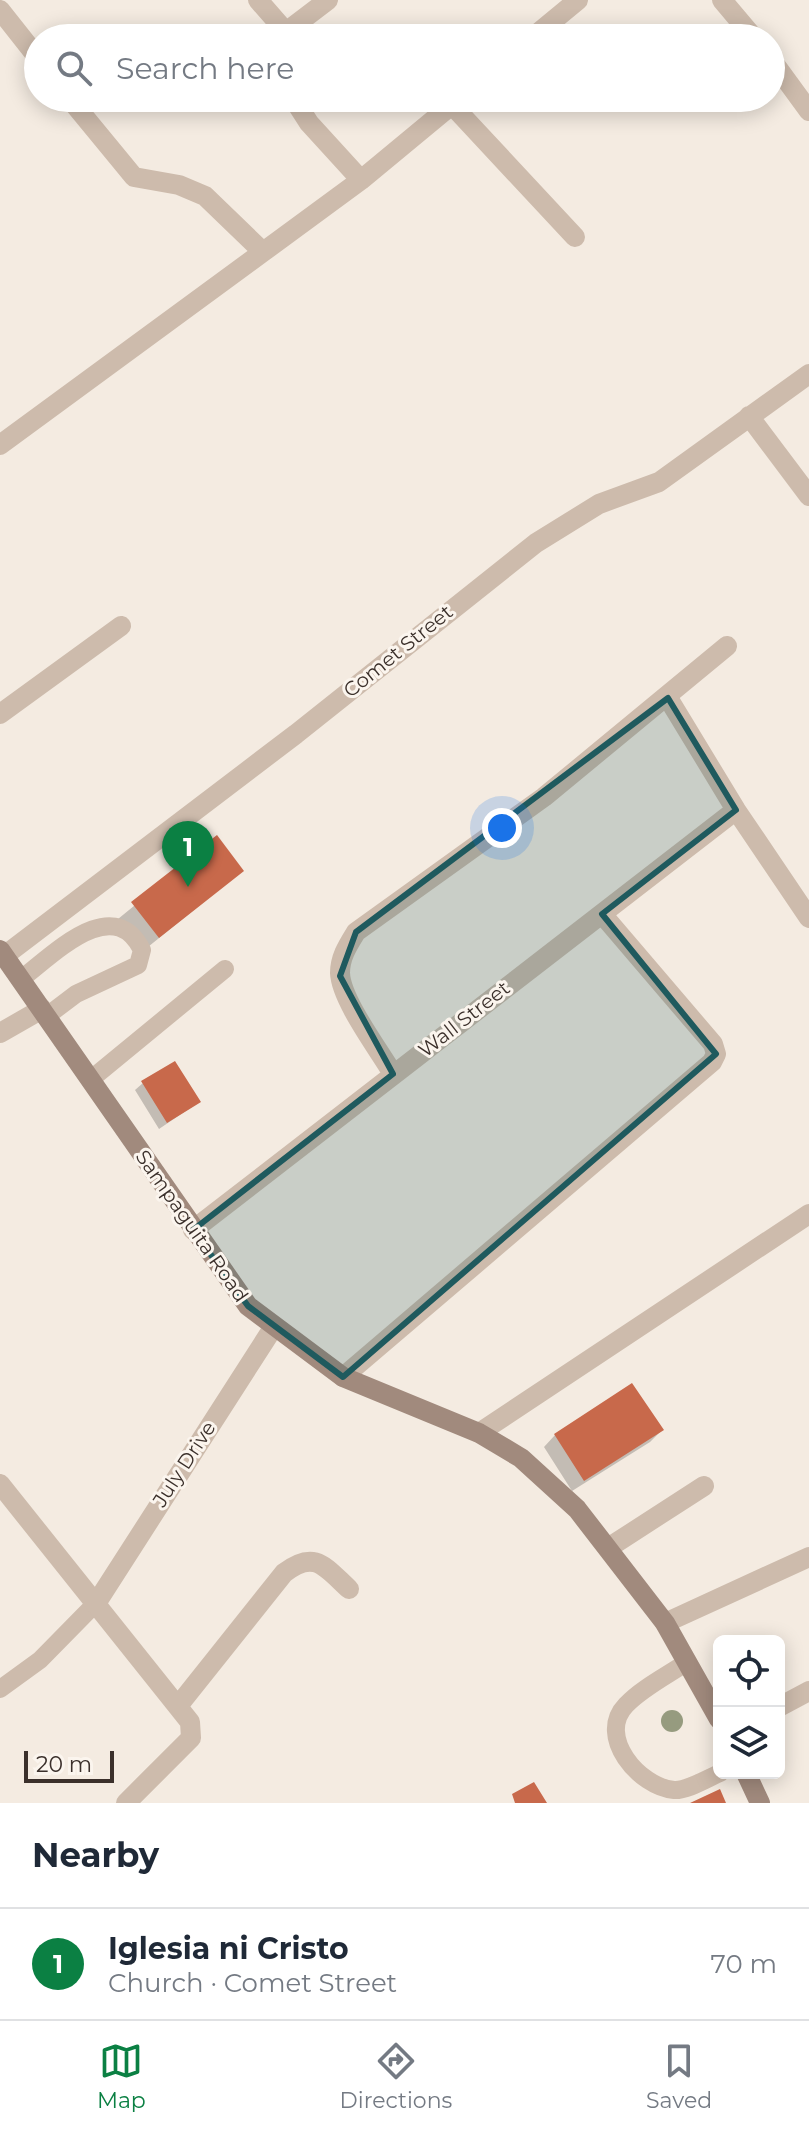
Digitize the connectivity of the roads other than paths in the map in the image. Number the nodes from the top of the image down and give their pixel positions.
1 (258, 0) edge
2 (328, 0) edge
3 (578, 0) edge
4 (722, 0) edge
5 (0, 10) edge
6 (277, 24) edge
7 (299, 24) edge
8 (549, 24) edge
9 (742, 24) edge
10 (24, 40) edge
11 (785, 78) edge
12 (809, 111) edge
13 (81, 112) edge
14 (302, 112) edge
15 (443, 112) edge
16 (466, 112) edge
17 (361, 180) junction
18 (575, 237) dead end
19 (263, 252) junction
20 (809, 374) edge
21 (749, 416) junction
22 (0, 445) edge
23 (809, 496) edge
24 (121, 626) dead end
25 (727, 646) dead end
26 (668, 698) junction
27 (0, 714) edge
28 (736, 810) junction
29 (602, 914) junction
30 (809, 918) edge
31 (2, 953) edge
32 (225, 969) dead end
33 (21, 979) junction
34 (45, 1013) junction
35 (0, 1033) edge
36 (393, 1074) junction
37 (90, 1080) junction
38 (809, 1214) edge
39 (193, 1230) junction
40 (273, 1328) junction
41 (343, 1377) junction
42 (479, 1433) junction
43 (0, 1484) edge
44 (704, 1486) dead end
45 (608, 1548) junction
46 (809, 1557) edge
47 (349, 1589) dead end
48 (97, 1602) junction
49 (665, 1623) junction
50 (687, 1662) junction
51 (0, 1689) edge
52 (809, 1691) edge
53 (785, 1704) edge
54 (178, 1706) junction
55 (713, 1708) edge
56 (713, 1776) edge
57 (749, 1779) edge
58 (126, 1803) edge
59 (760, 1803) edge

1 - 6 street
2 - 7 street
3 - 8 street
4 - 9 street
5 - 10 street
11 - 12 street
13 - 19 street
14 - 17 street
15 - 17 street
16 - 18 street
17 - 19 street
19 - 22 street
20 - 21 street, Comet Street
21 - 23 street
21 - 31 street, Comet Street
24 - 27 street
25 - 26 street
26 - 28 street
26 - 36 street
28 - 29 street, Wall Street
28 - 30 street
29 - 36 street, Wall Street
29 - 41 street
31 - 33 street, Sampaguita Road
32 - 37 lane
33 - 34 street, Sampaguita Road
33 - 34 lane
34 - 35 street
34 - 37 street, Sampaguita Road
36 - 39 street, Wall Street
37 - 39 street, Sampaguita Road
38 - 42 street
39 - 40 street, Sampaguita Road
40 - 41 street, Sampaguita Road
40 - 48 street, July Drive
41 - 42 street, Sampaguita Road
42 - 45 street, Sampaguita Road
43 - 48 street
44 - 45 street
45 - 49 street, Sampaguita Road
46 - 49 street
47 - 54 street
48 - 51 lane
48 - 54 street
49 - 50 street, Sampaguita Road
50 - 55 street, Sampaguita Road
50 - 56 lane
52 - 53 street
54 - 58 street
57 - 59 street

